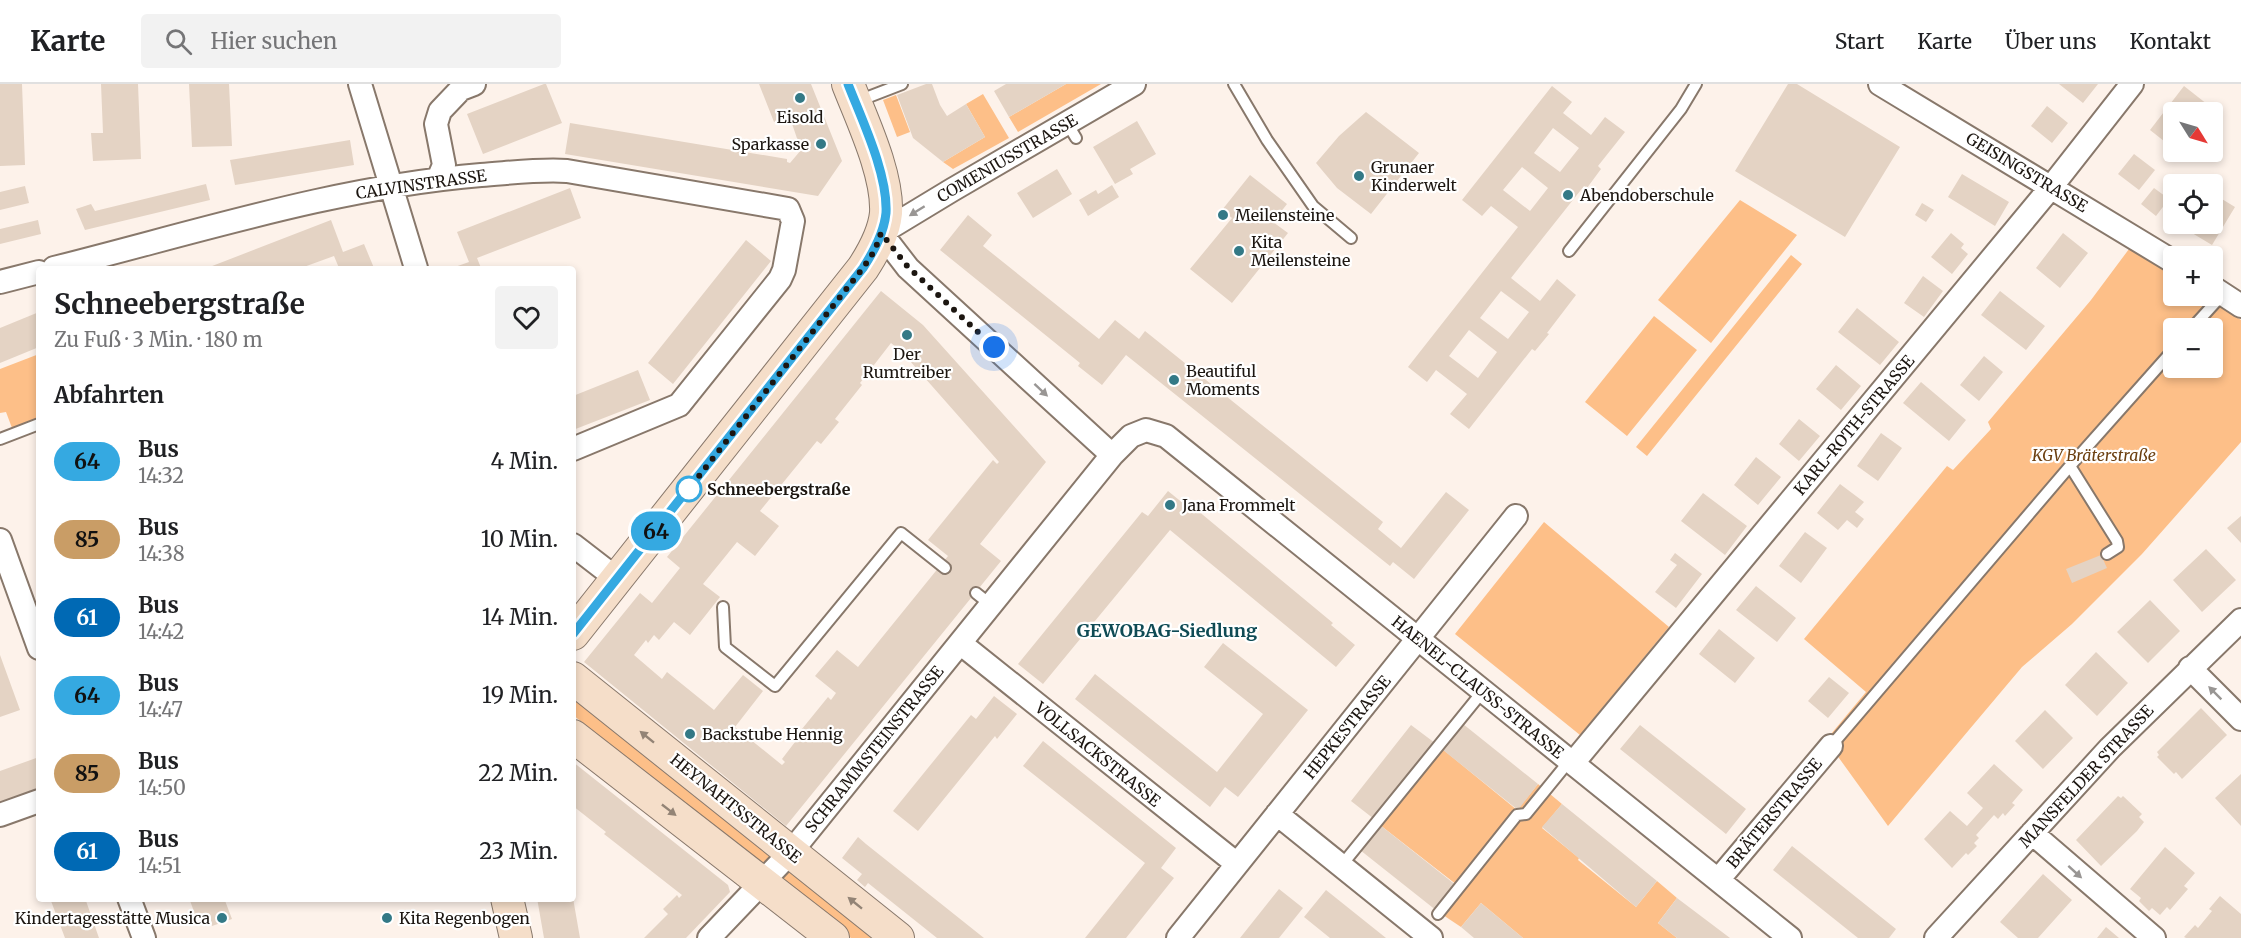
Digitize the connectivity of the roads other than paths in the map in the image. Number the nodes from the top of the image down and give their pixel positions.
1 (360, 84) edge
2 (474, 84) edge
3 (902, 84) edge
4 (1134, 84) edge
5 (1234, 84) edge
6 (1696, 84) edge
7 (1880, 84) edge
8 (2132, 84) edge
9 (448, 92) edge
10 (851, 93) edge
11 (438, 179) junction
12 (2052, 186) junction
13 (392, 187) junction
14 (881, 233) junction
15 (1351, 238) dead end
16 (1569, 250) dead end
17 (2163, 254) edge
18 (62, 266) edge
19 (415, 266) edge
20 (36, 273) edge
21 (0, 282) edge
22 (2226, 296) edge
23 (2203, 318) edge
24 (2163, 362) edge
25 (36, 425) edge
26 (1166, 436) joint
27 (0, 439) edge
28 (576, 448) edge
29 (1112, 455) junction
30 (2070, 466) junction
31 (1516, 516) dead end
32 (0, 540) edge
33 (576, 547) edge
34 (2107, 554) dead end
35 (945, 568) dead end
36 (617, 579) junction
37 (723, 607) dead end
38 (2241, 620) edge
39 (576, 630) edge
40 (1418, 639) junction
41 (36, 640) edge
42 (960, 643) junction
43 (2190, 668) junction
44 (576, 680) edge
45 (1483, 691) junction
46 (2241, 718) edge
47 (576, 738) edge
48 (1831, 746) joint
49 (1571, 762) junction
50 (36, 802) edge
51 (1277, 814) junction
52 (0, 815) edge
53 (2032, 833) junction
54 (791, 852) junction
55 (1237, 864) junction
56 (1341, 866) junction
57 (1718, 880) junction
58 (764, 882) junction
59 (130, 902) edge
60 (508, 902) edge
61 (1438, 914) dead end
62 (1424, 936) edge
63 (144, 938) edge
64 (516, 938) edge
65 (709, 938) edge
66 (833, 938) edge
67 (898, 938) edge
68 (1178, 938) edge
69 (1790, 938) edge
70 (1936, 938) edge
71 (2154, 938) edge

1 - 13 street
2 - 9 street
3 - 10 lane
4 -> 14 street, COMENIUSSTRASSE
5 - 15 lane
6 - 16 lane
7 - 12 street, GEISINGSTRASSE
8 - 12 street, KARL-ROTH-STRASSE
9 - 11 street
10 - 14 street
11 - 13 street, CALVINSTRASSE
11 - 28 street, CALVINSTRASSE
12 - 17 street, GEISINGSTRASSE
12 - 49 street, KARL-ROTH-STRASSE
13 - 18 street, CALVINSTRASSE
13 - 19 street
14 -> 29 street
14 - 36 street
20 - 21 street
22 - 23 lane
24 - 30 lane
25 - 27 lane
26 - 29 street, SCHRAMMSTEINSTRASSE
26 - 40 street, HAENEL-CLAUSS-STRASSE
29 - 42 street, SCHRAMMSTEINSTRASSE
30 - 34 lane
30 - 48 lane
31 - 40 street, HEPKESTRASSE
32 - 41 street
33 - 36 street
35 - 37 lane
36 - 39 street
38 - 43 street, MANSFELDER STRASSE
40 - 45 street, HAENEL-CLAUSS-STRASSE
40 - 51 street, HEPKESTRASSE
42 - 54 street, SCHRAMMSTEINSTRASSE
42 - 55 street, VOLLSACKSTRASSE
46 -> 43 street
43 - 53 street, MANSFELDER STRASSE
54 -> 44 street, HEYNAHTSSTRASSE
45 - 49 street, HAENEL-CLAUSS-STRASSE
45 - 56 lane
47 -> 58 street
48 - 57 street, BRÄTERSTRASSE
49 - 57 street, HAENEL-CLAUSS-STRASSE
49 - 61 lane
50 - 52 street
51 - 55 street, HEPKESTRASSE
51 - 56 street
53 - 70 street, MANSFELDER STRASSE
53 -> 71 street
54 - 58 street, SCHRAMMSTEINSTRASSE
67 -> 54 street, HEYNAHTSSTRASSE
55 - 68 street, HEPKESTRASSE
56 - 62 street
57 - 69 street, HAENEL-CLAUSS-STRASSE
58 - 65 street, SCHRAMMSTEINSTRASSE
58 - 66 street
59 - 63 street
60 - 64 street

